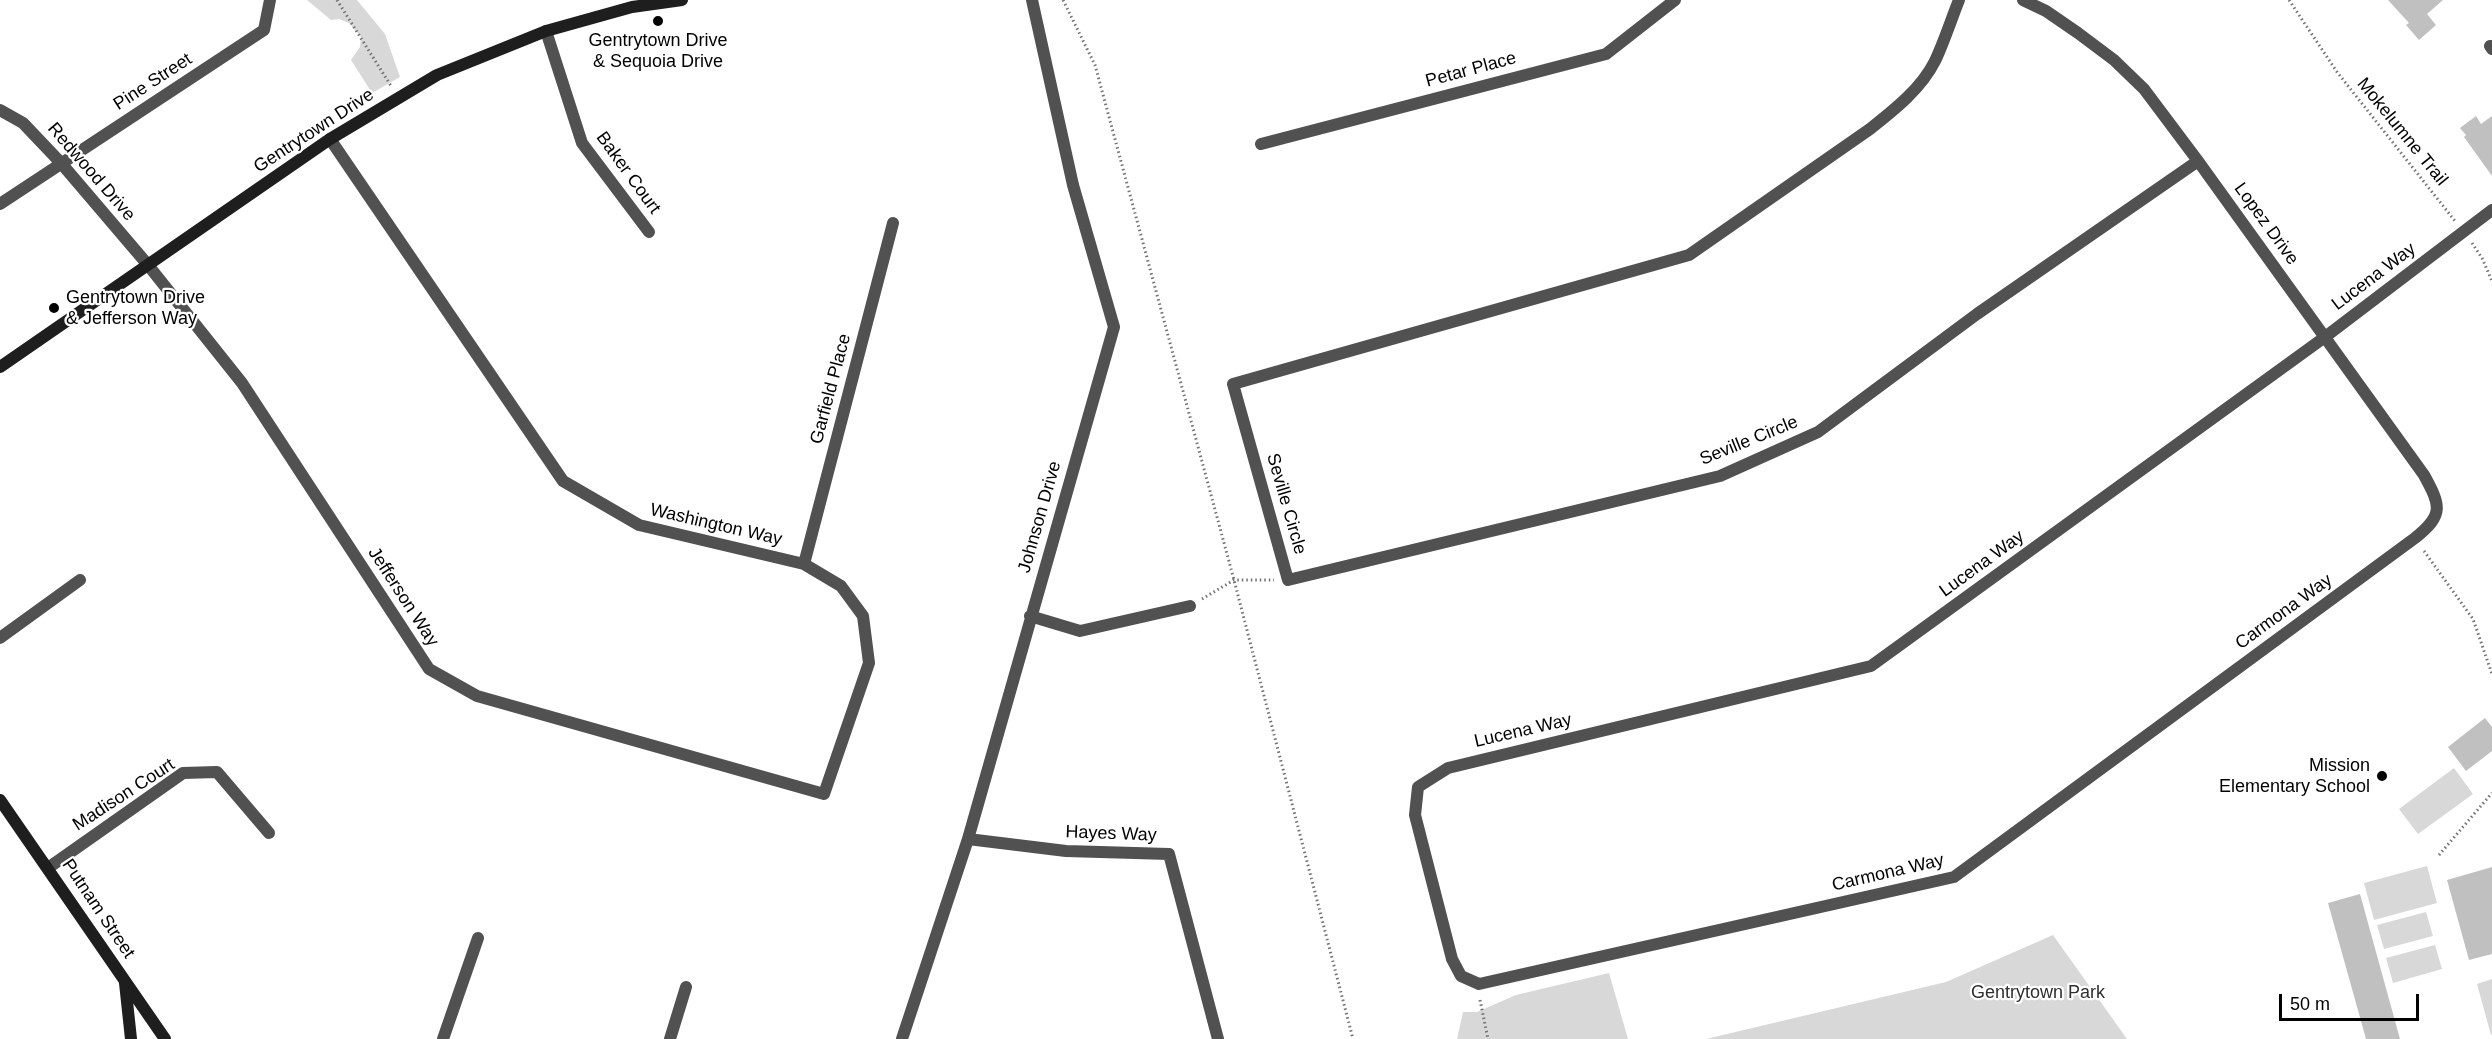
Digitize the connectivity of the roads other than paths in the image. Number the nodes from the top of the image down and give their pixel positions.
1 (270, 0) edge
2 (682, 0) edge
3 (1032, 0) edge
4 (1675, 0) edge
5 (1959, 0) edge
6 (2023, 0) edge
7 (546, 31) junction
8 (0, 110) edge
9 (330, 139) junction
10 (1260, 144) dead end
11 (2198, 161) junction
12 (61, 163) junction
13 (0, 204) edge
14 (2492, 210) edge
15 (893, 223) dead end
16 (649, 232) dead end
17 (148, 265) junction
18 (2325, 337) junction
19 (0, 367) edge
20 (2438, 507) joint
21 (804, 564) junction
22 (80, 580) dead end
23 (1190, 606) road end
24 (1030, 615) junction
25 (0, 638) edge
26 (824, 794) joint
27 (0, 800) edge
28 (269, 833) dead end
29 (968, 839) junction
30 (48, 867) junction
31 (478, 938) dead end
32 (125, 982) junction
33 (1479, 984) joint
34 (686, 987) dead end
35 (131, 1039) edge
36 (165, 1039) edge
37 (443, 1039) edge
38 (670, 1039) edge
39 (902, 1039) edge
40 (1218, 1039) edge

1 - 12 street, Pine Street
2 - 7 street, Gentrytown Drive
3 - 24 street, Johnson Drive
4 - 10 street, Petar Place
5 - 11 street, Seville Circle
6 - 11 street, Lopez Drive
7 - 9 street, Gentrytown Drive
7 - 16 street, Baker Court
8 - 12 street, Redwood Drive
9 - 17 street, Gentrytown Drive
9 - 21 street, Washington Way
11 - 18 street, Lopez Drive
12 - 13 street, Pine Street
12 - 17 street, Redwood Drive
14 - 18 street, Lucena Way
15 - 21 street, Garfield Place
17 - 19 street, Gentrytown Drive
17 - 26 street, Jefferson Way
18 - 20 street, Lopez Drive
18 - 33 street, Lucena Way
20 - 33 street, Carmona Way
21 - 26 street, Washington Way
22 - 25 street
23 - 24 street
24 - 29 street, Johnson Drive
27 - 30 street, Putnam Street
28 - 30 street, Madison Court
29 - 39 street, Johnson Drive
29 - 40 street, Hayes Way
30 - 32 street, Putnam Street
31 - 37 street
32 - 35 street
32 - 36 street, Putnam Street
34 - 38 street

